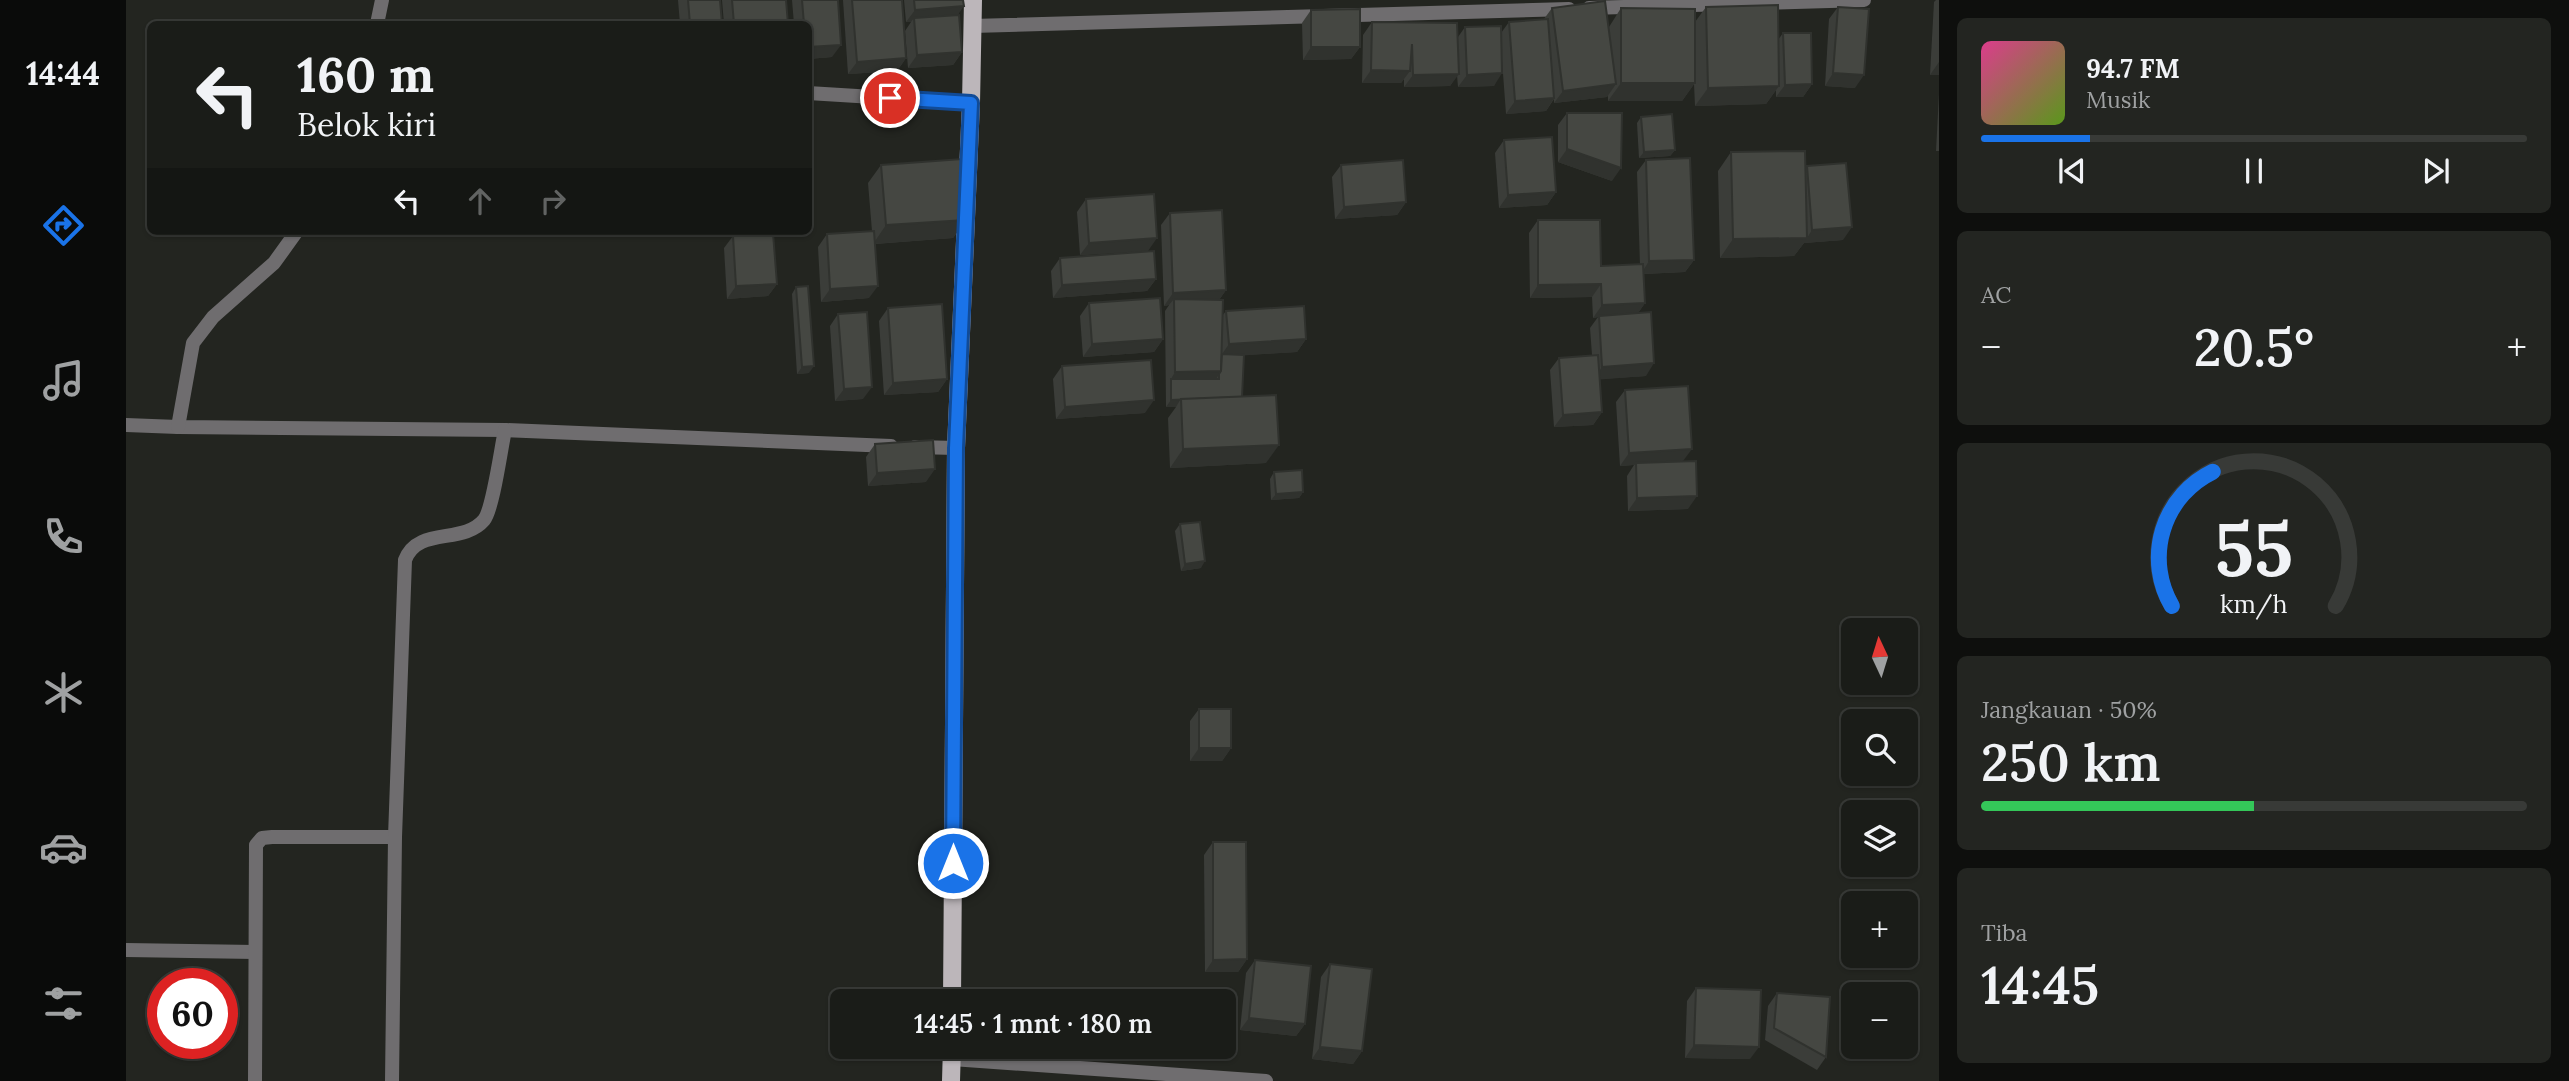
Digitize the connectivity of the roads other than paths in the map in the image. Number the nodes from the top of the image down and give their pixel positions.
1 (382, 0) edge
2 (973, 0) edge
3 (1864, 0) edge
4 (378, 21) edge
5 (972, 26) junction
6 (812, 93) edge
7 (971, 103) junction
8 (294, 235) edge
9 (126, 425) edge
10 (178, 427) junction
11 (505, 430) junction
12 (956, 448) junction
13 (395, 837) junction
14 (126, 950) edge
15 (255, 952) junction
16 (952, 989) edge
17 (952, 1059) edge
18 (1019, 1059) edge
19 (255, 1081) edge
20 (392, 1081) edge
21 (951, 1081) edge
22 (1266, 1081) edge

1 - 4 street
2 - 5 main road
3 - 5 street
5 - 7 main road
6 - 7 street
7 - 12 main road
8 - 10 street
9 - 10 street
10 - 11 street
11 - 12 street
11 - 13 street
12 - 16 main road
13 - 15 street
13 - 20 street
14 - 15 street
15 - 19 street
17 - 21 main road
18 - 22 street

